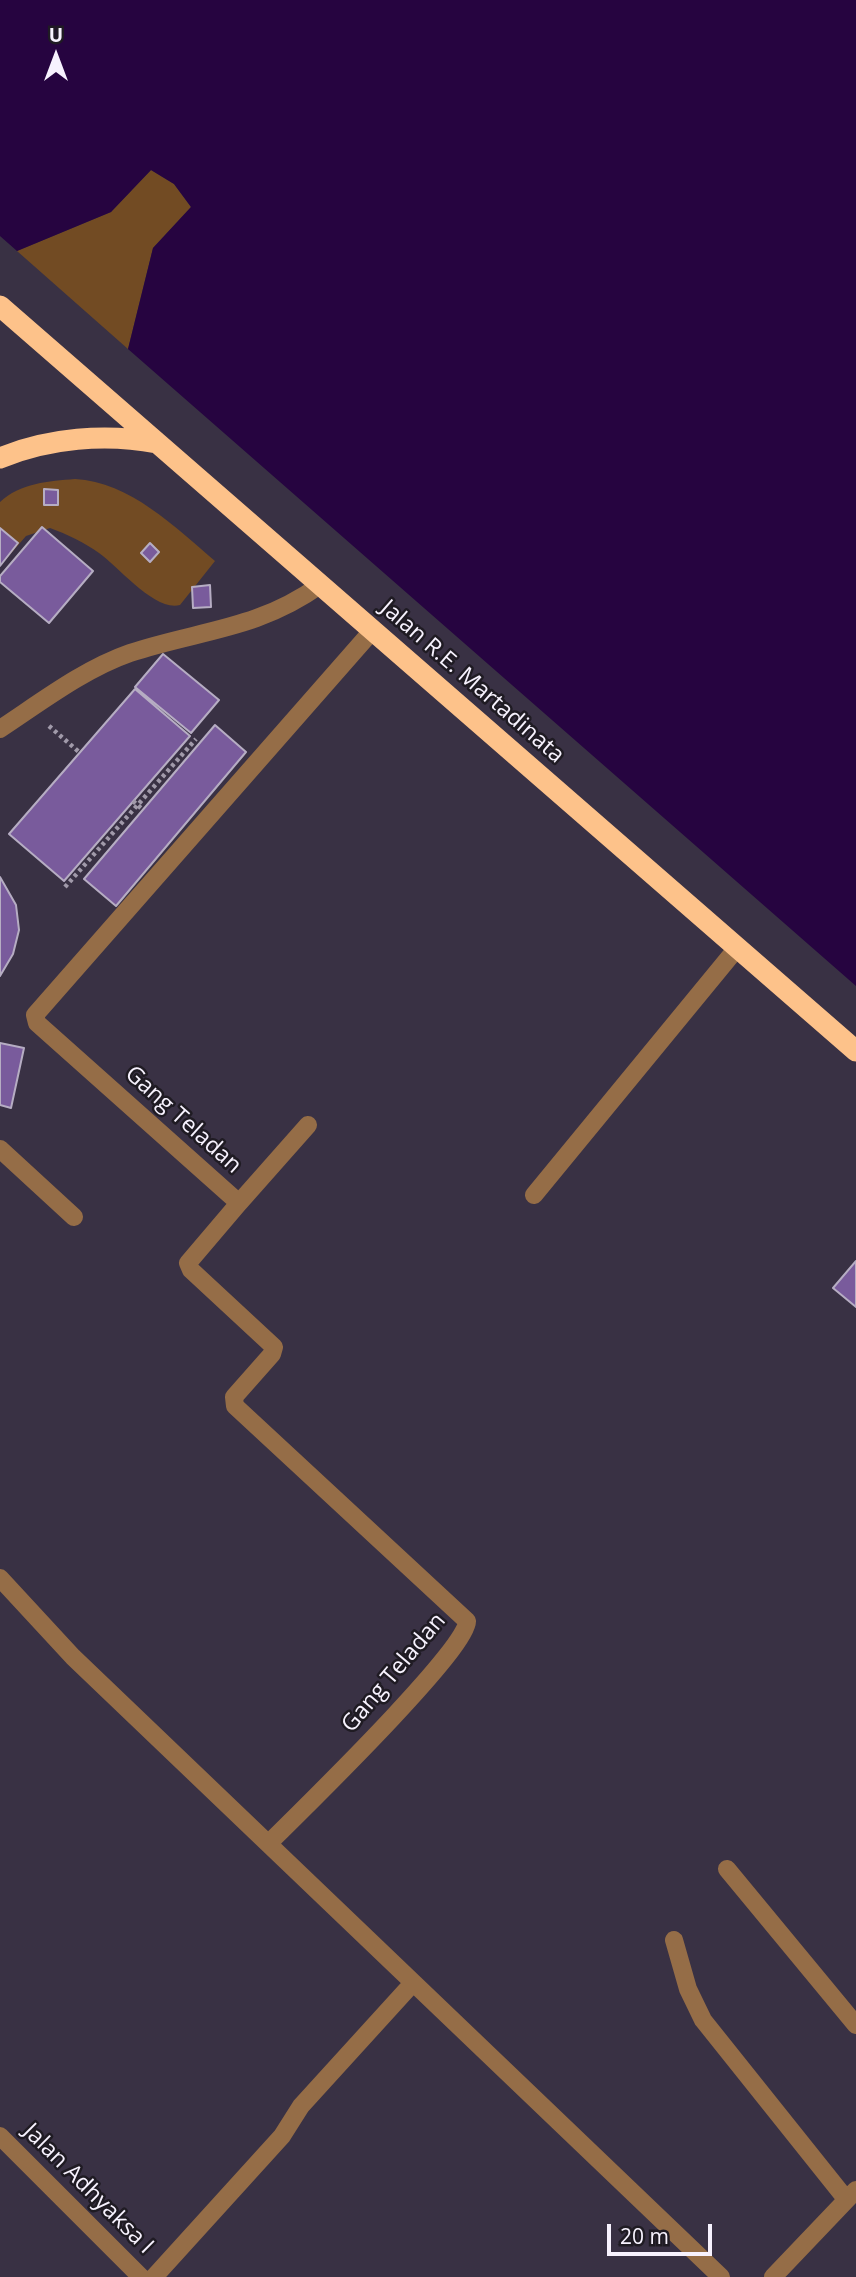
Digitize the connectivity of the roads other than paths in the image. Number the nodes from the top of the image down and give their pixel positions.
1 (0, 306) edge
2 (157, 443) junction
3 (0, 458) edge
4 (320, 585) junction
5 (372, 631) junction
6 (0, 729) edge
7 (737, 948) junction
8 (856, 1051) edge
9 (308, 1125) dead end
10 (0, 1149) edge
11 (534, 1195) dead end
12 (239, 1203) junction
13 (74, 1217) dead end
14 (0, 1578) edge
15 (269, 1843) junction
16 (727, 1869) dead end
17 (674, 1940) dead end
18 (412, 1984) junction
19 (856, 2025) edge
20 (0, 2136) edge
21 (851, 2194) edge
22 (141, 2277) edge
23 (155, 2277) edge
24 (721, 2277) edge
25 (773, 2277) edge

1 - 2 highway, Jalan R.E. Martadinata
2 - 3 highway
2 - 4 highway, Jalan R.E. Martadinata
4 - 5 highway, Jalan R.E. Martadinata
4 - 6 street
5 - 7 highway, Jalan R.E. Martadinata
5 - 12 street, Gang Teladan
7 - 8 highway, Jalan R.E. Martadinata
7 - 11 street
9 - 12 street
10 - 13 street
12 - 15 street, Gang Teladan
14 - 15 street
15 - 18 street
16 - 19 street
17 - 21 street
18 - 23 street
18 - 24 street
20 - 22 street, Jalan Adhyaksa I
21 - 25 street

